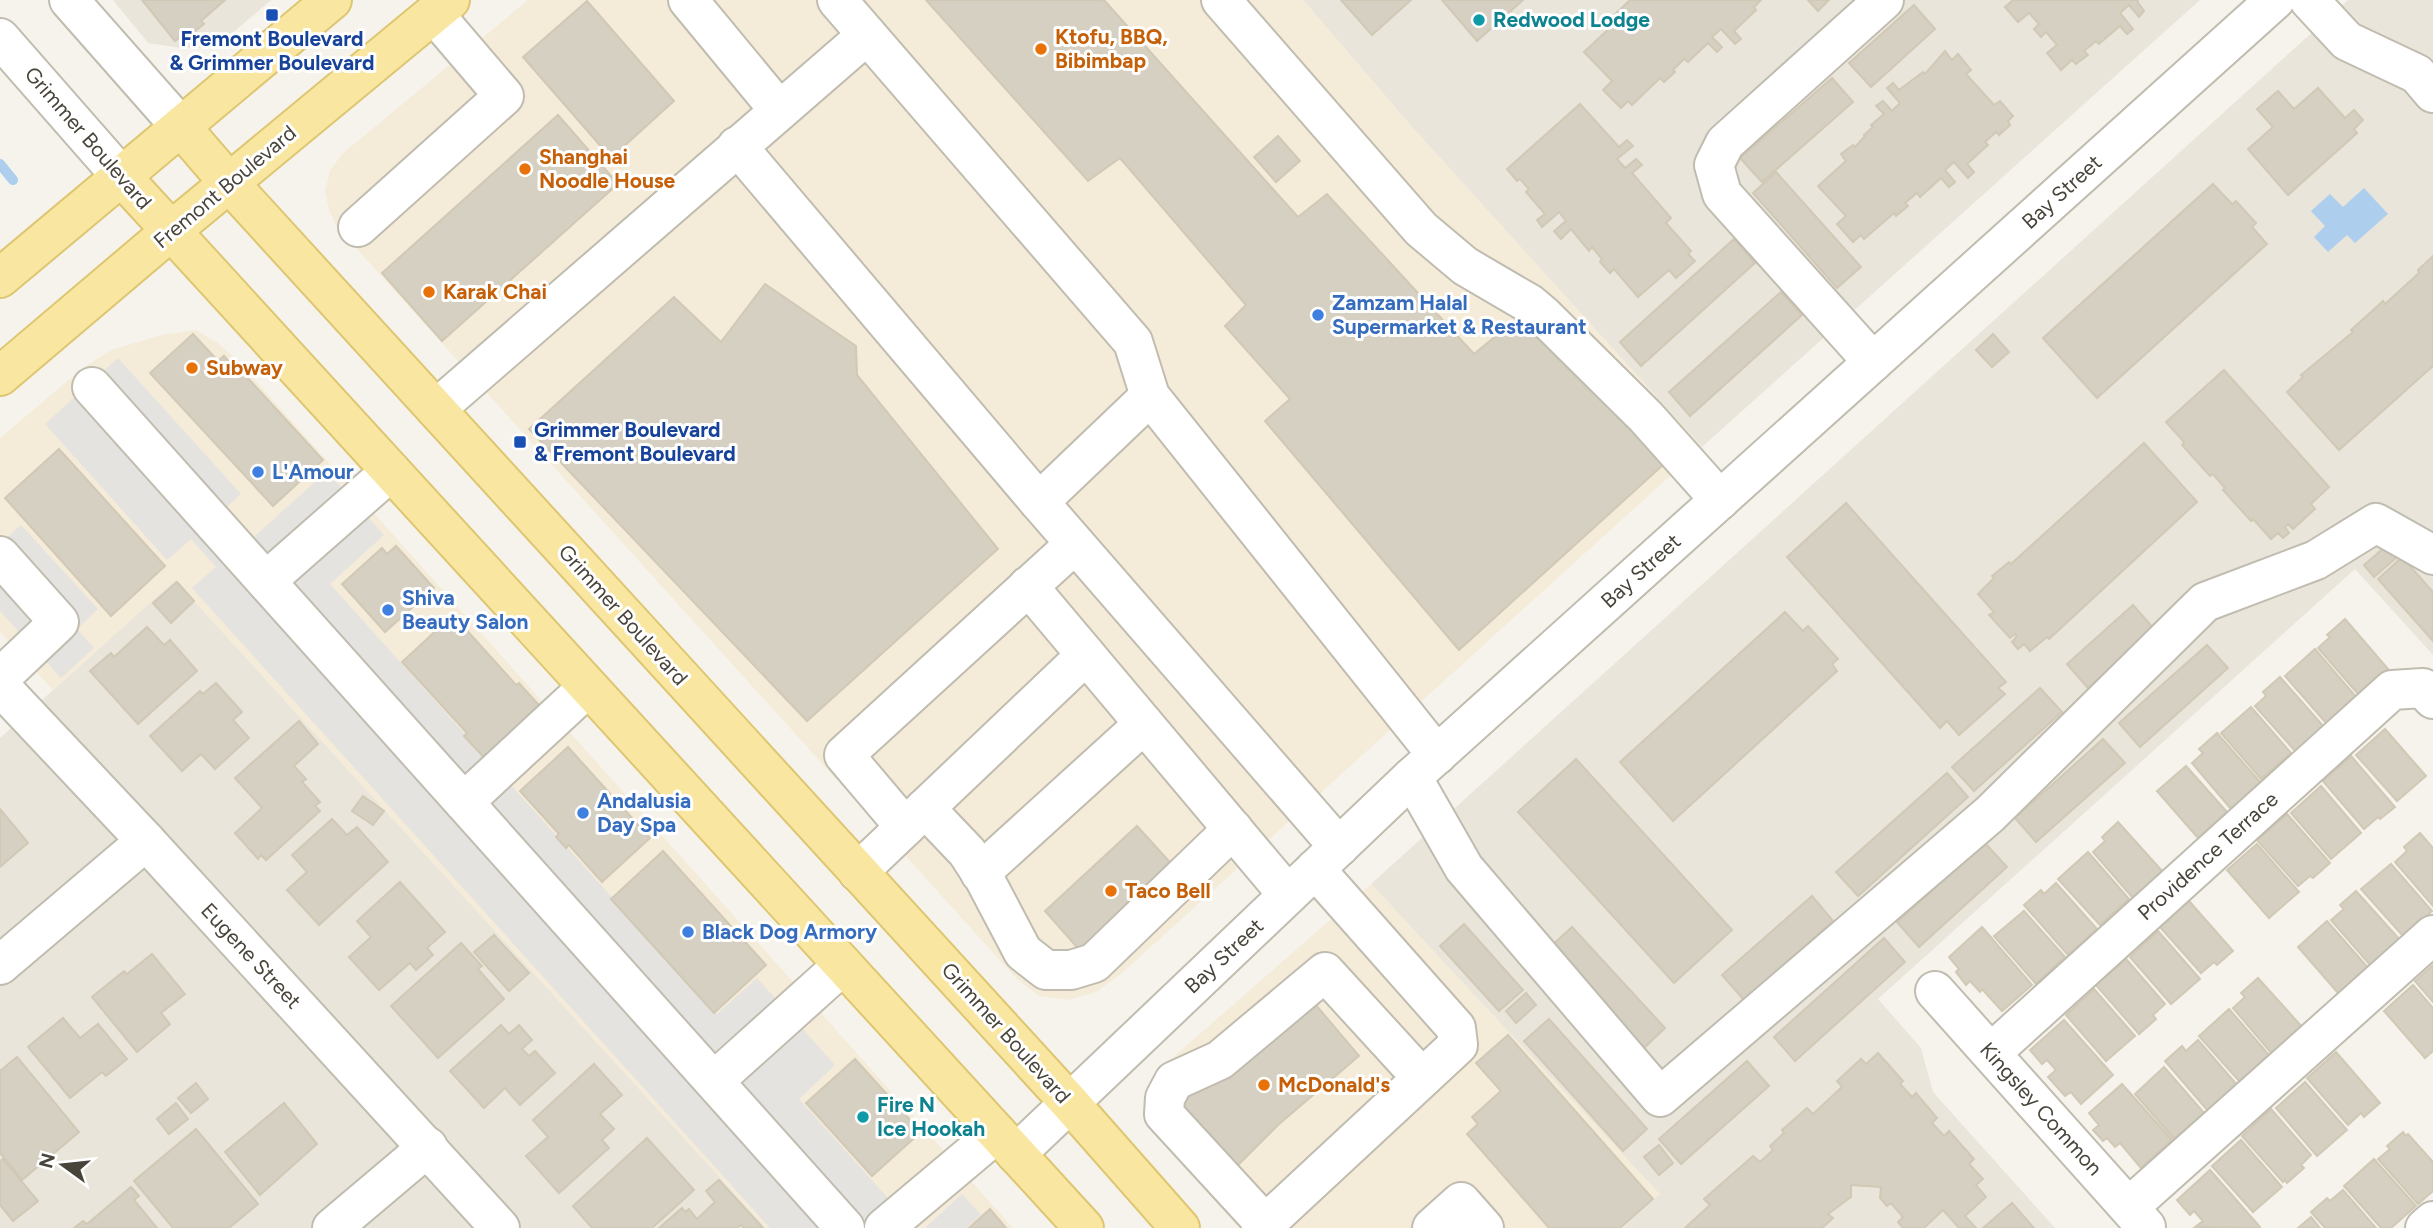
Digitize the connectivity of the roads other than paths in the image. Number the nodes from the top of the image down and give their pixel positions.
1 (69, 0) edge
2 (332, 0) edge
3 (688, 0) edge
4 (837, 0) edge
5 (1222, 0) edge
6 (1884, 0) edge
7 (2275, 0) edge
8 (2309, 0) edge
9 (442, 7) edge
10 (867, 35) junction
11 (0, 38) edge
12 (2433, 93) edge
13 (779, 110) junction
14 (181, 127) junction
15 (737, 146) junction
16 (121, 176) junction
17 (230, 184) junction
18 (358, 227) dead end
19 (171, 231) junction
20 (0, 278) edge
21 (1873, 362) junction
22 (0, 376) edge
23 (92, 387) dead end
24 (1150, 396) junction
25 (436, 409) junction
26 (391, 471) junction
27 (1720, 500) junction
28 (1039, 502) junction
29 (1075, 544) junction
30 (2433, 555) edge
31 (0, 556) edge
32 (266, 581) junction
33 (1028, 586) junction
34 (1086, 655) junction
35 (0, 678) edge
36 (0, 686) edge
37 (589, 687) junction
38 (2433, 699) edge
39 (1144, 724) junction
40 (1425, 766) junction
41 (464, 802) junction
42 (915, 817) junction
43 (1233, 829) junction
44 (146, 841) junction
45 (1314, 871) junction
46 (858, 872) junction
47 (980, 873) junction
48 (2433, 935) edge
49 (0, 965) edge
50 (844, 965) junction
51 (1935, 991) dead end
52 (1991, 1053) junction
53 (1422, 1078) junction
54 (714, 1081) junction
55 (1069, 1102) junction
56 (1007, 1143) junction
57 (428, 1147) junction
58 (2137, 1218) edge
59 (2433, 1221) edge
60 (1263, 1226) edge
61 (332, 1228) edge
62 (500, 1228) edge
63 (845, 1228) edge
64 (884, 1228) edge
65 (1084, 1228) edge
66 (1180, 1228) edge
67 (1432, 1228) edge
68 (1484, 1228) edge
69 (2425, 1228) edge

1 - 14 street, Grimmer Boulevard
2 - 14 main road
3 - 13 street
4 - 10 street
5 - 27 street
6 - 21 street
7 - 21 street, Bay Street
8 - 12 street
9 - 17 main road, Fremont Boulevard
9 - 18 street
10 - 13 street
10 - 24 street
11 - 16 street, Grimmer Boulevard
13 - 15 street
14 - 16 main road
14 - 17 main road, Grimmer Boulevard
15 - 25 street
15 - 28 street
16 - 19 main road, Grimmer Boulevard
16 - 20 main road
17 - 19 main road, Fremont Boulevard
17 - 25 main road, Grimmer Boulevard
19 - 22 main road, Fremont Boulevard
19 - 26 main road, Grimmer Boulevard
21 - 27 street, Bay Street
23 - 32 street
24 - 28 street
24 - 40 street
25 - 46 main road, Grimmer Boulevard
26 - 32 street
26 - 37 main road, Grimmer Boulevard
27 - 40 street, Bay Street
28 - 29 street
29 - 33 street
29 - 45 street
30 - 40 street
31 - 35 street
32 - 41 street
33 - 34 street
33 - 42 street
34 - 39 street
34 - 42 street
36 - 44 street, Eugene Street
37 - 41 street
37 - 50 main road, Grimmer Boulevard
38 - 52 street, Providence Terrace
39 - 43 street
39 - 47 street
40 - 45 street, Bay Street
41 - 54 street
42 - 46 street
42 - 47 street
43 - 45 street
43 - 47 street
44 - 49 street
44 - 57 street, Eugene Street
45 - 53 street
45 - 55 street, Bay Street
46 - 55 main road, Grimmer Boulevard
48 - 58 street
50 - 54 street
50 - 56 main road, Grimmer Boulevard
51 - 52 street, Kingsley Common
52 - 58 street, Kingsley Common
53 - 60 street
53 - 60 street
54 - 63 street
55 - 56 street, Bay Street
55 - 66 main road, Grimmer Boulevard
56 - 64 street, Bay Street
56 - 65 main road, Grimmer Boulevard
57 - 61 street
57 - 62 street, Eugene Street
59 - 69 street
67 - 68 street

